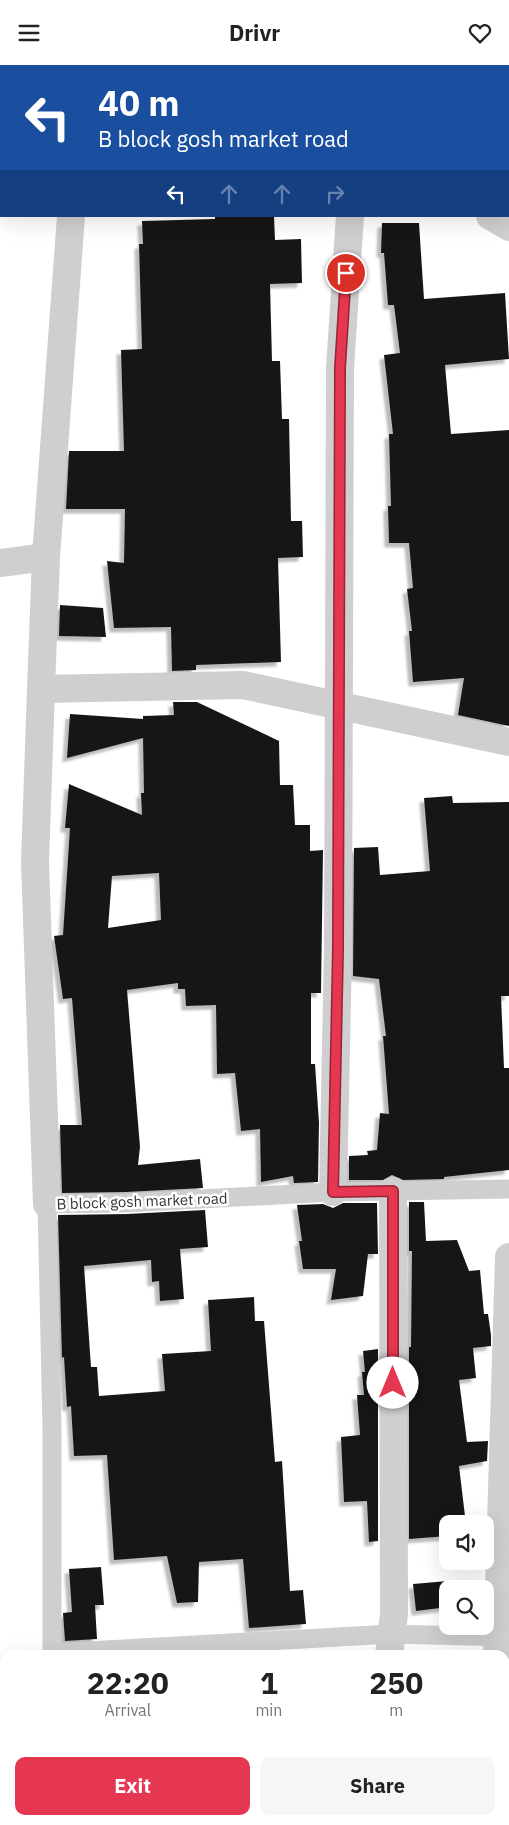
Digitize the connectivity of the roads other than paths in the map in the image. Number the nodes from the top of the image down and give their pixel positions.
1 (71, 217) edge
2 (350, 217) edge
3 (492, 217) edge
4 (509, 227) edge
5 (46, 557) junction
6 (0, 563) edge
7 (41, 689) junction
8 (337, 705) junction
9 (509, 742) edge
10 (509, 1189) edge
11 (393, 1191) junction
12 (333, 1192) junction
13 (47, 1204) junction
14 (509, 1257) edge
15 (501, 1643) edge
16 (390, 1644) edge
17 (52, 1650) edge
18 (187, 1650) edge

1 - 5 street
2 - 8 street
3 - 4 street
5 - 6 street
5 - 7 street
7 - 8 street
7 - 13 street
8 - 9 street
8 - 12 street
10 - 11 lane, B block gosh market road
11 - 12 lane, B block gosh market road
11 - 16 street
12 - 13 lane, B block gosh market road
13 - 17 lane, B block gosh market road
14 - 15 street
15 - 16 lane
16 - 18 lane

